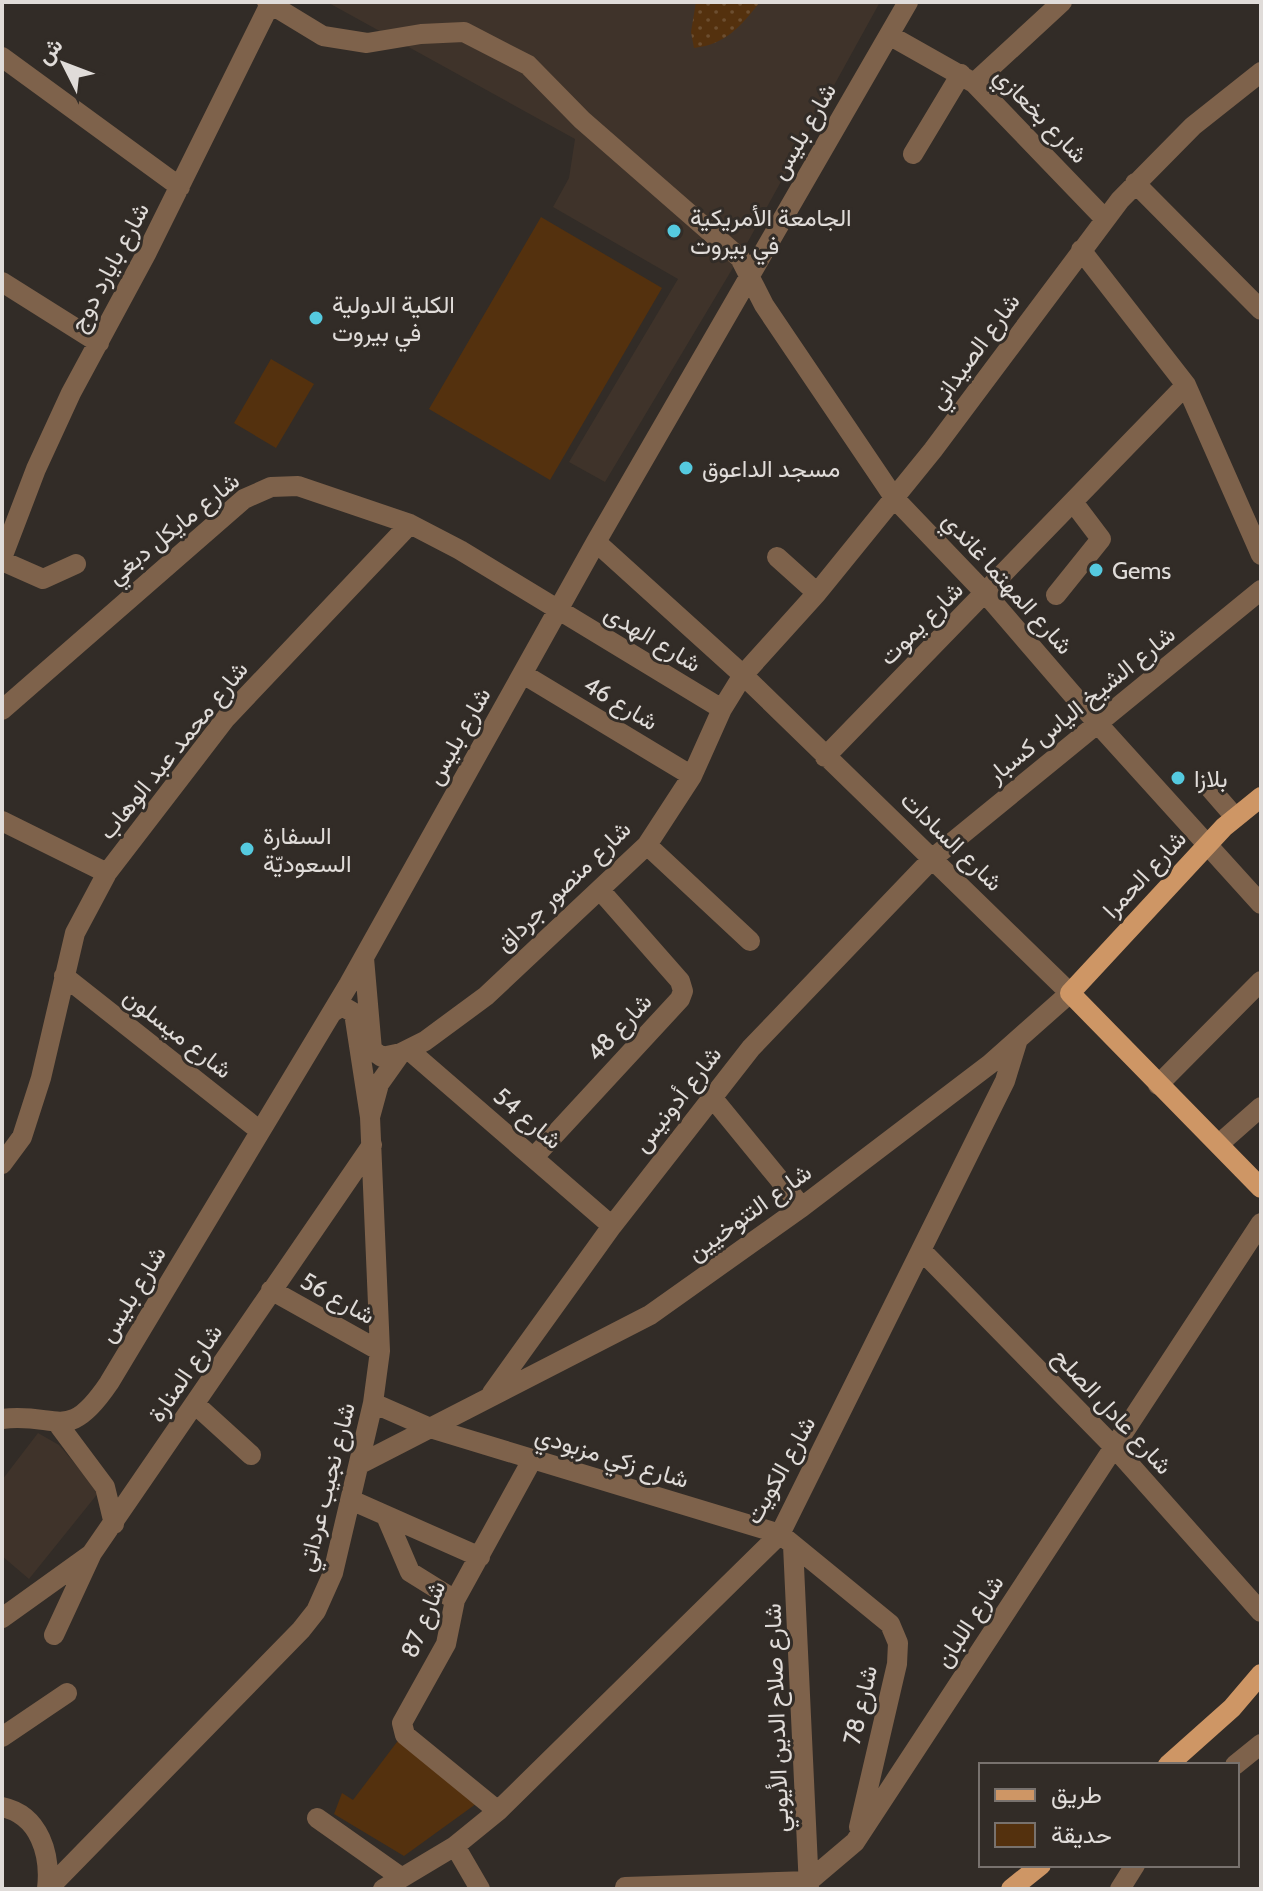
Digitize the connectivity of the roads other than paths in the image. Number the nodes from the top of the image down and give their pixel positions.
1 (908, 2) edge
2 (1062, 2) edge
3 (269, 3) edge
4 (889, 35) junction
5 (2, 57) edge
6 (1261, 72) edge
7 (968, 78) junction
8 (913, 154) dead end
9 (1135, 183) junction
10 (180, 187) junction
11 (1105, 219) junction
12 (1081, 250) junction
13 (750, 273) junction
14 (2, 282) edge
15 (1256, 296) edge
16 (99, 343) junction
17 (1186, 385) junction
18 (895, 499) junction
19 (1073, 502) junction
20 (410, 524) junction
21 (596, 542) junction
22 (1261, 555) edge
23 (777, 557) dead end
24 (2, 560) edge
25 (76, 564) dead end
26 (1261, 590) edge
27 (817, 593) junction
28 (986, 594) junction
29 (1056, 595) dead end
30 (558, 611) junction
31 (523, 674) junction
32 (743, 675) junction
33 (722, 709) junction
34 (2, 710) edge
35 (1098, 724) junction
36 (825, 757) junction
37 (692, 776) junction
38 (1208, 786) dead end
39 (1261, 797) edge
40 (1235, 817) junction
41 (2, 821) edge
42 (647, 845) junction
43 (1207, 845) junction
44 (933, 858) junction
45 (107, 873) junction
46 (600, 890) junction
47 (1261, 904) edge
48 (750, 941) dead end
49 (364, 958) junction
50 (64, 976) junction
51 (1261, 981) edge
52 (1070, 993) junction
53 (333, 1012) junction
54 (1018, 1039) junction
55 (405, 1052) junction
56 (1158, 1085) junction
57 (711, 1096) junction
58 (1261, 1107) edge
59 (370, 1117) junction
60 (260, 1131) junction
61 (1219, 1144) junction
62 (372, 1145) junction
63 (534, 1157) junction
64 (2, 1164) edge
65 (1261, 1188) edge
66 (802, 1207) junction
67 (1261, 1223) edge
68 (612, 1226) junction
69 (921, 1250) junction
70 (271, 1290) junction
71 (380, 1351) junction
72 (490, 1396) junction
73 (373, 1403) junction
74 (196, 1405) junction
75 (2, 1419) edge
76 (58, 1424) junction
77 (430, 1428) junction
78 (1114, 1447) junction
79 (251, 1455) dead end
80 (532, 1460) junction
81 (360, 1464) junction
82 (351, 1500) junction
83 (386, 1516) junction
84 (114, 1524) junction
85 (786, 1540) junction
86 (92, 1553) junction
87 (480, 1557) junction
88 (455, 1600) junction
89 (1261, 1612) edge
90 (2, 1618) edge
91 (54, 1635) dead end
92 (1261, 1674) edge
93 (67, 1693) dead end
94 (2, 1737) edge
95 (1261, 1744) edge
96 (1170, 1763) edge
97 (1237, 1763) edge
98 (2, 1807) edge
99 (498, 1811) junction
100 (317, 1818) dead end
101 (855, 1842) junction
102 (455, 1846) junction
103 (1038, 1867) edge
104 (1133, 1867) edge
105 (402, 1878) junction
106 (809, 1885) edge
107 (625, 1887) dead end
108 (48, 1889) edge
109 (383, 1889) edge
110 (480, 1889) edge
111 (1011, 1889) edge
112 (1120, 1889) edge

1 - 4 street, شارع بليس
2 - 7 street
3 - 10 street, شارع بايارد دوج
3 - 13 street, شارع المهتما غاندي
4 - 7 street, شارع بخعازي
4 - 13 street, شارع بليس
5 - 10 street
6 - 9 street, شارع الصيداني
7 - 8 street
7 - 11 street, شارع بخعازي
9 - 11 street, شارع الصيداني
9 - 15 street
10 - 16 street, شارع بايارد دوج
11 - 12 street, شارع الصيداني
12 - 17 street
12 - 18 street, شارع الصيداني
13 - 18 street, شارع المهتما غاندي
13 - 21 street, شارع بليس
14 - 16 street
16 - 24 street, شارع بايارد دوج
17 - 19 street, شارع يموت
17 - 22 street
18 - 27 street, شارع الصيداني
18 - 28 street, شارع المهتما غاندي
19 - 28 street, شارع يموت
19 - 29 street
20 - 30 street
20 - 34 street, شارع مايكل دبغي
20 - 45 street, شارع محمد عبد الوهاب
21 - 30 street, شارع بليس
21 - 32 street, شارع السادات
23 - 27 street
24 - 25 street
26 - 35 street, شارع الشيخ الياس كسبار
27 - 32 street, شارع الصيداني
28 - 35 street, شارع المهتما غاندي
28 - 36 street, شارع يموت
30 - 31 street, شارع بليس
30 - 33 street, شارع الهدى
31 - 37 street, شارع 46
31 - 49 street, شارع بليس
32 - 33 street, شارع منصور جرداق
32 - 36 street, شارع السادات
33 - 37 street, شارع منصور جرداق
35 - 43 street, شارع المهتما غاندي
35 - 44 street, شارع الشيخ الياس كسبار
36 - 44 street, شارع السادات
37 - 42 street, شارع منصور جرداق
38 - 40 street
39 - 40 main road, شارع الحمرا
40 - 43 main road, شارع الحمرا
41 - 45 street
42 - 46 street, شارع منصور جرداق
42 - 48 street
43 - 47 street, شارع المهتما غاندي
43 - 52 main road, شارع الحمرا
44 - 52 street, شارع السادات
44 - 57 street, شارع أدونيس
45 - 50 street, شارع محمد عبد الوهاب
46 - 55 street, شارع منصور جرداق
46 - 63 street, شارع 48
49 - 53 street, شارع بليس
49 - 55 street
50 - 60 street, شارع ميسلون
50 - 64 street, شارع محمد عبد الوهاب
51 - 56 street
52 - 54 street, شارع التنوخيين
52 - 56 main road, شارع السادات
53 - 59 street, شارع نجيب عرداتي
53 - 60 street, شارع بليس
54 - 66 street, شارع التنوخيين
54 - 69 street, شارع الكويت
55 - 59 street, شارع منصور جرداق
55 - 63 street, شارع 54
56 - 61 main road, شارع السادات
57 - 66 street
57 - 68 street, شارع أدونيس
58 - 61 street
59 - 62 street, شارع نجيب عرداتي
60 - 76 street, شارع بليس
61 - 65 main road, شارع السادات
62 - 70 street, شارع المنارة
62 - 71 street, شارع نجيب عرداتي
63 - 68 street, شارع 54
66 - 72 street, شارع التنوخيين
67 - 78 street, شارع اللبان
68 - 72 street, شارع أدونيس
69 - 78 street, شارع عادل الصلح
69 - 85 street, شارع الكويت
70 - 71 street, شارع 56
70 - 74 street, شارع المنارة
71 - 73 street, شارع نجيب عرداتي
72 - 77 street, شارع التنوخيين
73 - 77 street, شارع زكي مزبودي
73 - 81 street, شارع نجيب عرداتي
74 - 79 street
74 - 84 street, شارع المنارة
75 - 76 street
76 - 84 street
77 - 80 street, شارع زكي مزبودي
77 - 81 street
78 - 89 street, شارع عادل الصلح
78 - 101 street, شارع اللبان
80 - 85 street, شارع زكي مزبودي
80 - 87 street, شارع 87
81 - 82 street, شارع نجيب عرداتي
82 - 83 street
82 - 108 street, شارع نجيب عرداتي
83 - 87 street
83 - 88 street
84 - 86 street, شارع المنارة
85 - 99 street, شارع الكويت
85 - 101 street, شارع 78
85 - 106 street, شارع صلاح الدين الأيوبي
86 - 90 street
86 - 91 street, شارع المنارة
87 - 88 street, شارع 87
88 - 99 street, شارع 87
92 - 96 main road
93 - 94 street
95 - 97 street
98 - 108 street
99 - 102 street, شارع الكويت
100 - 105 street
101 - 106 street, شارع اللبان
102 - 105 street, شارع الكويت
102 - 110 street
103 - 111 main road
104 - 112 street
105 - 109 street, شارع الكويت
106 - 107 street

